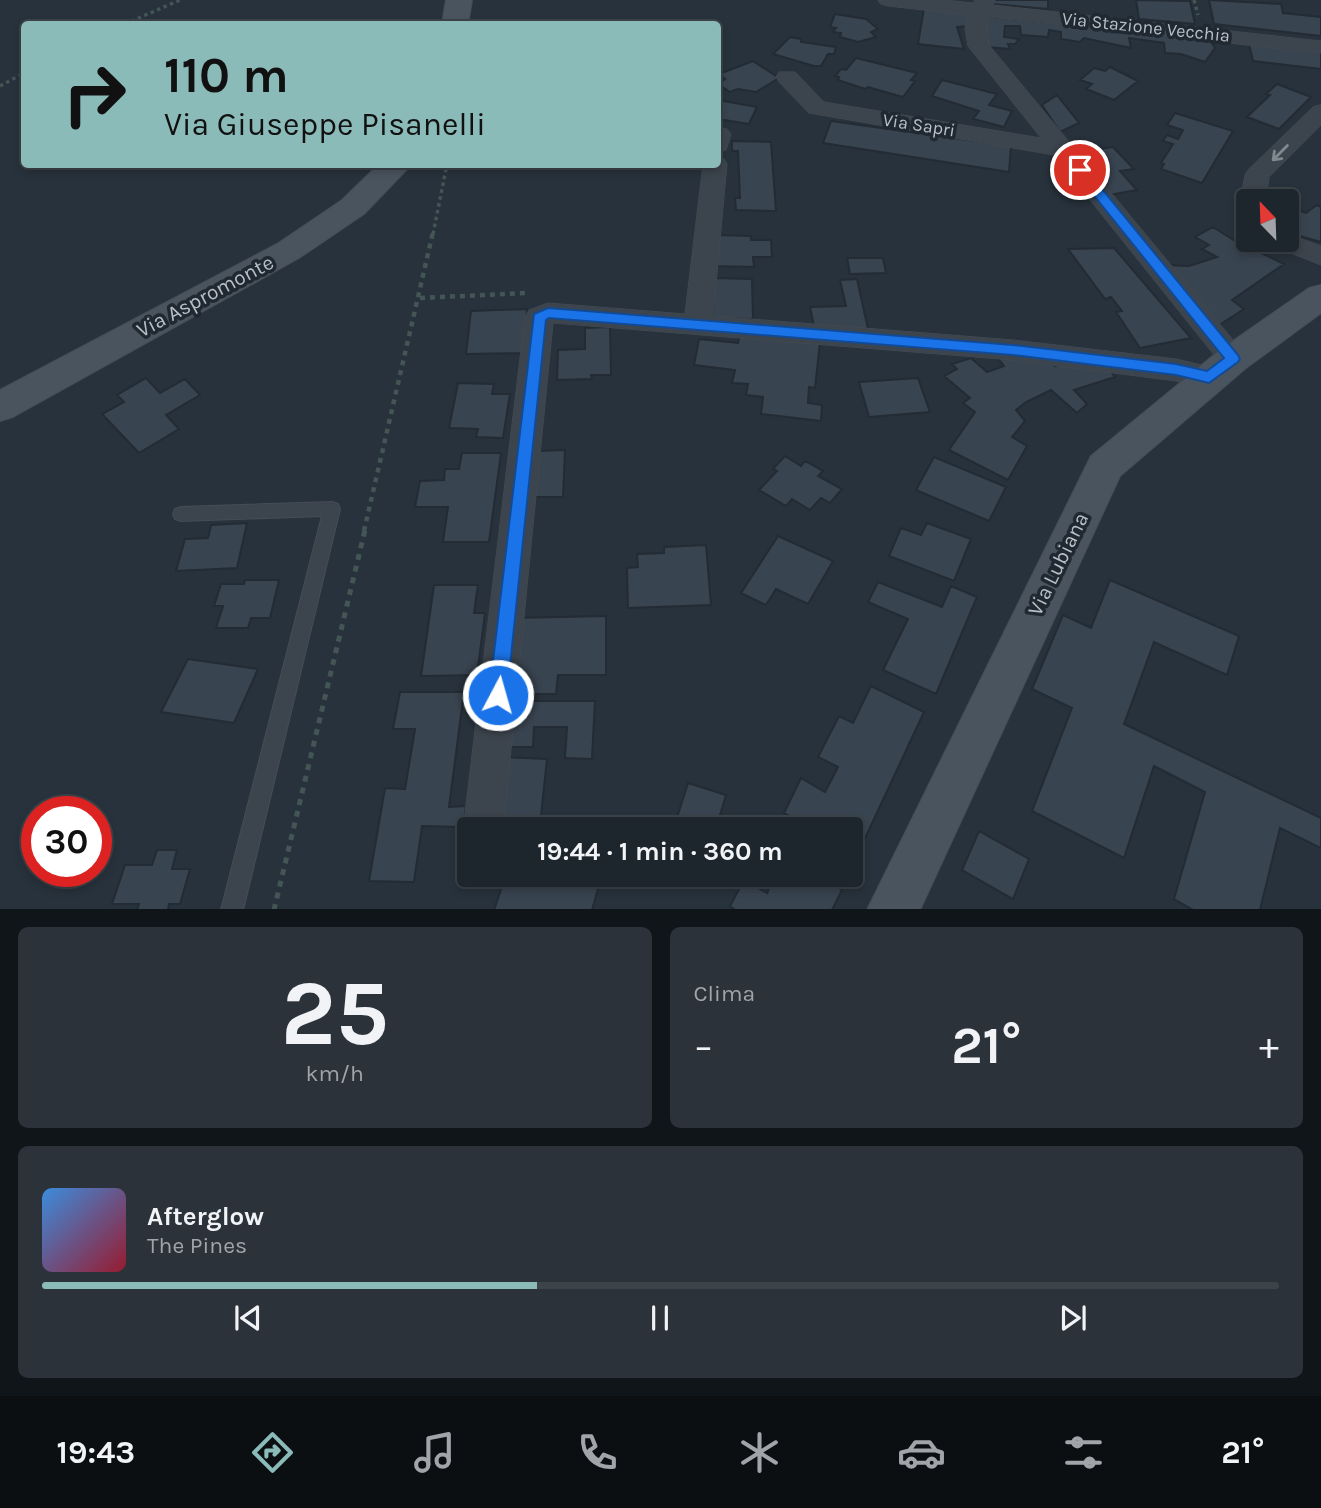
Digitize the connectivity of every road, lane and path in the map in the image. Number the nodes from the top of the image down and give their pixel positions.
1 (180, 0) edge
2 (459, 0) edge
3 (888, 0) edge
4 (983, 5) edge
5 (132, 21) edge
6 (456, 21) edge
7 (1321, 47) edge
8 (21, 76) edge
9 (787, 77) dead end
10 (0, 86) edge
11 (1321, 111) edge
12 (1063, 149) junction
13 (393, 168) edge
14 (446, 168) edge
15 (715, 168) edge
16 (1255, 189) edge
17 (1299, 247) edge
18 (1321, 256) edge
19 (419, 298) junction
20 (1318, 300) edge
21 (583, 316) junction
22 (698, 325) junction
23 (1221, 368) junction
24 (0, 407) edge
25 (181, 514) dead end
26 (484, 817) edge
27 (232, 909) edge
28 (274, 909) edge
29 (893, 909) edge

1 - 5 path
2 - 6 street
3 - 4 street, Via Stazione Vecchia
4 - 7 street, Via Stazione Vecchia
4 - 12 street
8 - 10 path
9 - 12 street, Via Sapri
11 -> 16 street
12 - 23 street
13 - 24 street, Via Aspromonte
14 - 19 path
15 - 22 street
17 - 18 street
19 - 21 path
19 - 28 path
20 - 23 street, Via Lubiana
21 - 22 street
21 - 26 street
22 - 23 street
23 - 29 street, Via Lubiana
25 - 27 lane

